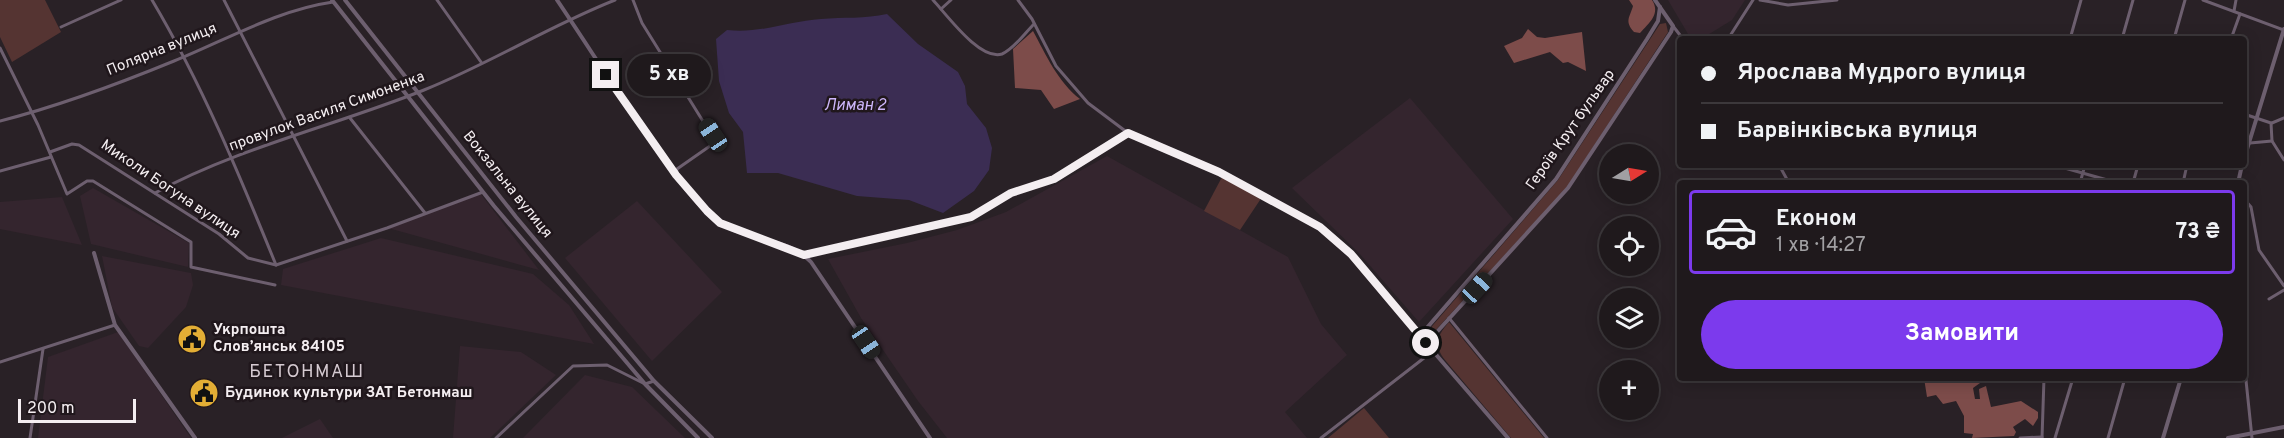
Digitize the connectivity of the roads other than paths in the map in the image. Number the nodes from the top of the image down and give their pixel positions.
1 (121, 0) edge
2 (152, 0) edge
3 (224, 0) edge
4 (345, 0) edge
5 (437, 0) edge
6 (557, 0) edge
7 (615, 0) edge
8 (633, 0) edge
9 (933, 0) edge
10 (951, 0) edge
11 (1018, 0) edge
12 (1655, 0) edge
13 (1753, 0) edge
14 (1761, 0) edge
15 (1837, 0) edge
16 (2081, 0) edge
17 (2133, 0) edge
18 (2185, 0) edge
19 (2203, 0) edge
20 (2236, 0) edge
21 (333, 1) edge
22 (1660, 7) junction
23 (941, 9) junction
24 (2234, 11) junction
25 (2240, 14) junction
26 (570, 19) junction
27 (1034, 24) junction
28 (1673, 26) junction
29 (61, 27) dead end
30 (2284, 30) edge
31 (240, 32) junction
32 (1681, 36) edge
33 (1730, 36) edge
34 (2071, 36) edge
35 (2123, 36) edge
36 (2175, 36) edge
37 (2232, 36) edge
38 (0, 50) edge
39 (184, 56) junction
40 (481, 62) junction
41 (418, 93) junction
42 (408, 96) junction
43 (32, 113) junction
44 (2247, 115) edge
45 (349, 117) junction
46 (2257, 118) junction
47 (2284, 118) edge
48 (0, 121) edge
49 (2271, 123) junction
50 (1128, 133) junction
51 (294, 138) junction
52 (2272, 141) junction
53 (2248, 143) junction
54 (2247, 147) edge
55 (50, 154) junction
56 (233, 159) junction
57 (2284, 160) edge
58 (2064, 168) edge
59 (2084, 168) edge
60 (0, 171) edge
61 (2083, 174) junction
62 (676, 175) junction
63 (2081, 180) edge
64 (2106, 180) edge
65 (483, 192) junction
66 (155, 194) junction
67 (2247, 202) edge
68 (425, 213) junction
69 (347, 242) junction
70 (94, 253) dead end
71 (804, 255) junction
72 (276, 265) junction
73 (274, 285) dead end
74 (2284, 288) edge
75 (2269, 299) dead end
76 (1449, 318) junction
77 (115, 325) junction
78 (1426, 343) junction
79 (43, 349) junction
80 (1433, 351) junction
81 (0, 362) edge
82 (654, 381) junction
83 (2044, 381) edge
84 (2072, 381) edge
85 (2124, 381) edge
86 (2180, 381) edge
87 (2245, 381) edge
88 (645, 384) junction
89 (2284, 427) edge
90 (2252, 436) edge
91 (30, 438) edge
92 (195, 438) edge
93 (496, 438) edge
94 (698, 438) edge
95 (712, 438) edge
96 (930, 438) edge
97 (1322, 438) edge
98 (1508, 438) edge
99 (1547, 438) edge
100 (2020, 438) edge
101 (2042, 438) edge
102 (2055, 438) edge
103 (2108, 438) edge
104 (2163, 438) edge
105 (2228, 438) edge

1 - 29 street
2 - 39 street
3 - 31 street
4 - 41 street, Вокзальна вулиця
5 - 40 street
6 - 26 street
7 - 26 street, провулок Василя Симоненка
8 - 62 street
9 - 23 street
10 - 23 street
11 - 27 street
12 - 22 street
13 - 33 street
14 - 15 street
16 - 34 street
17 - 35 street
18 - 36 street
19 - 24 street
20 - 24 street
21 - 31 street, Полярна вулиця
21 - 42 street, Вокзальна вулиця
22 - 28 street
22 - 78 street, Героїв Крут бульвар
23 - 27 street
24 - 25 street
25 - 30 street
25 - 37 street
26 - 40 street, провулок Василя Симоненка
26 - 62 street
27 - 50 street
28 - 32 street
28 - 76 street, Героїв Крут бульвар
30 - 46 street
31 - 39 street, Полярна вулиця
31 - 51 street
38 - 43 street
39 - 43 street, Полярна вулиця
39 - 56 street
40 - 41 street, провулок Василя Симоненка
41 - 42 street, провулок Василя Симоненка
41 - 82 street, Вокзальна вулиця
42 - 45 street, провулок Василя Симоненка
42 - 65 street, Вокзальна вулиця
43 - 48 street, Полярна вулиця
43 - 55 street
44 - 46 street
45 - 51 street, провулок Василя Симоненка
45 - 68 street
46 - 49 street
46 - 53 street
47 - 49 street
49 - 52 street
50 - 71 street
50 - 78 street
51 - 56 street, провулок Василя Симоненка
51 - 69 street
52 - 53 street
52 - 57 street
53 - 54 street
55 - 60 street, Миколи Богуна вулиця
55 - 66 street, Миколи Богуна вулиця
55 - 73 street
56 - 66 street, провулок Василя Симоненка
56 - 72 street
58 - 61 street
59 - 61 street
61 - 63 street
61 - 64 street
62 - 71 street
65 - 68 street
65 - 88 street, Вокзальна вулиця
66 - 72 street, Миколи Богуна вулиця
67 - 74 street
68 - 69 street
69 - 72 street
70 - 77 street
71 - 96 street
74 - 75 street
76 - 80 street, Героїв Крут бульвар
76 - 99 street
77 - 79 street
77 - 92 street
78 - 80 street
79 - 81 street
79 - 91 street
80 - 97 street
80 - 98 street
82 - 88 street
82 - 95 street, Вокзальна вулиця
83 - 101 street
84 - 102 street
85 - 103 street
86 - 104 street
87 - 90 street
88 - 93 street
88 - 94 street, Вокзальна вулиця
89 - 90 street
90 - 105 street
100 - 101 street

